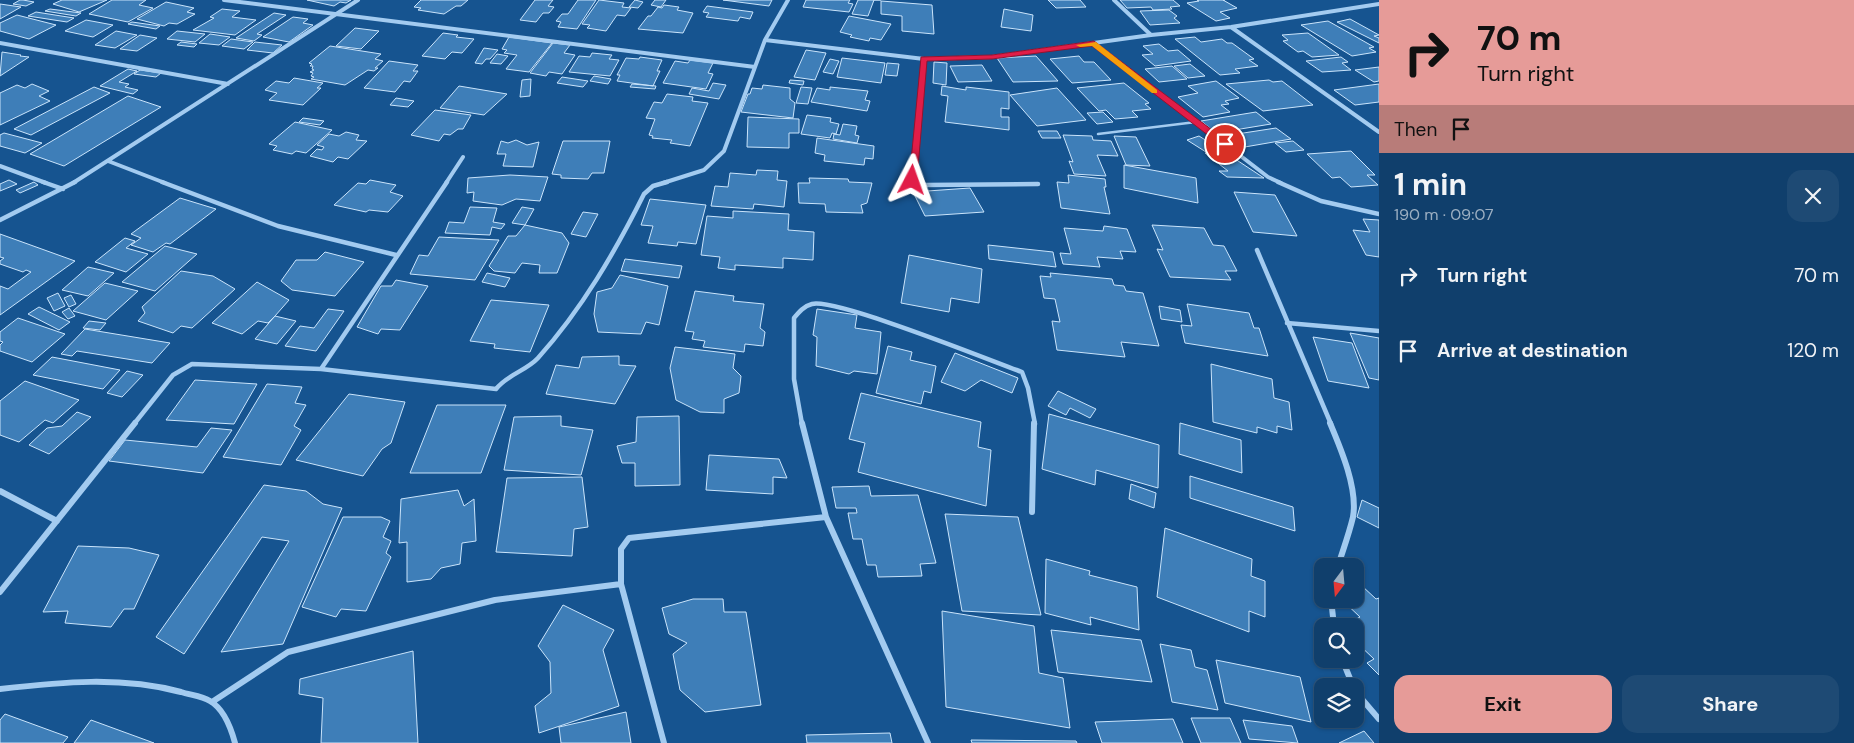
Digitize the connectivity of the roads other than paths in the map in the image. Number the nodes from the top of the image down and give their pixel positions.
1 (224, 0) edge
2 (358, 0) edge
3 (788, 0) edge
4 (1114, 0) edge
5 (1379, 4) edge
6 (338, 14) junction
7 (1231, 27) junction
8 (1151, 35) junction
9 (765, 40) junction
10 (1094, 43) junction
11 (0, 44) edge
12 (924, 58) junction
13 (755, 67) junction
14 (229, 84) junction
15 (1196, 122) junction
16 (1379, 132) edge
17 (1098, 134) dead end
18 (463, 157) dead end
19 (108, 161) junction
20 (0, 166) edge
21 (1038, 184) dead end
22 (63, 189) junction
23 (1379, 214) edge
24 (0, 220) edge
25 (1256, 250) dead end
26 (396, 255) junction
27 (1287, 323) junction
28 (1379, 331) edge
29 (321, 369) junction
30 (0, 491) edge
31 (1032, 512) dead end
32 (826, 517) junction
33 (57, 521) junction
34 (1340, 558) edge
35 (621, 584) junction
36 (0, 592) edge
37 (0, 689) edge
38 (212, 702) junction
39 (1364, 702) edge
40 (1379, 719) edge
41 (235, 743) edge
42 (664, 743) edge
43 (928, 743) edge

1 - 6 street
2 - 6 street
3 - 9 street
4 - 8 street
5 - 7 street
6 - 13 street
6 - 14 street
7 - 8 street
7 - 16 street
8 - 10 street
9 - 12 street
9 - 13 street
10 - 12 street
10 - 15 street
11 - 14 street
12 - 21 street
13 - 29 street
14 - 19 street
15 - 17 lane
15 - 23 street
18 - 26 street
19 - 22 street
19 - 26 street
20 - 22 street
22 - 24 street
25 - 27 street
26 - 29 street
27 - 28 street
27 - 34 street
29 - 33 street
30 - 33 street
31 - 32 street
32 - 35 street
32 - 43 street
33 - 36 street
35 - 38 street
35 - 42 street
37 - 38 street
38 - 41 street
39 - 40 street

